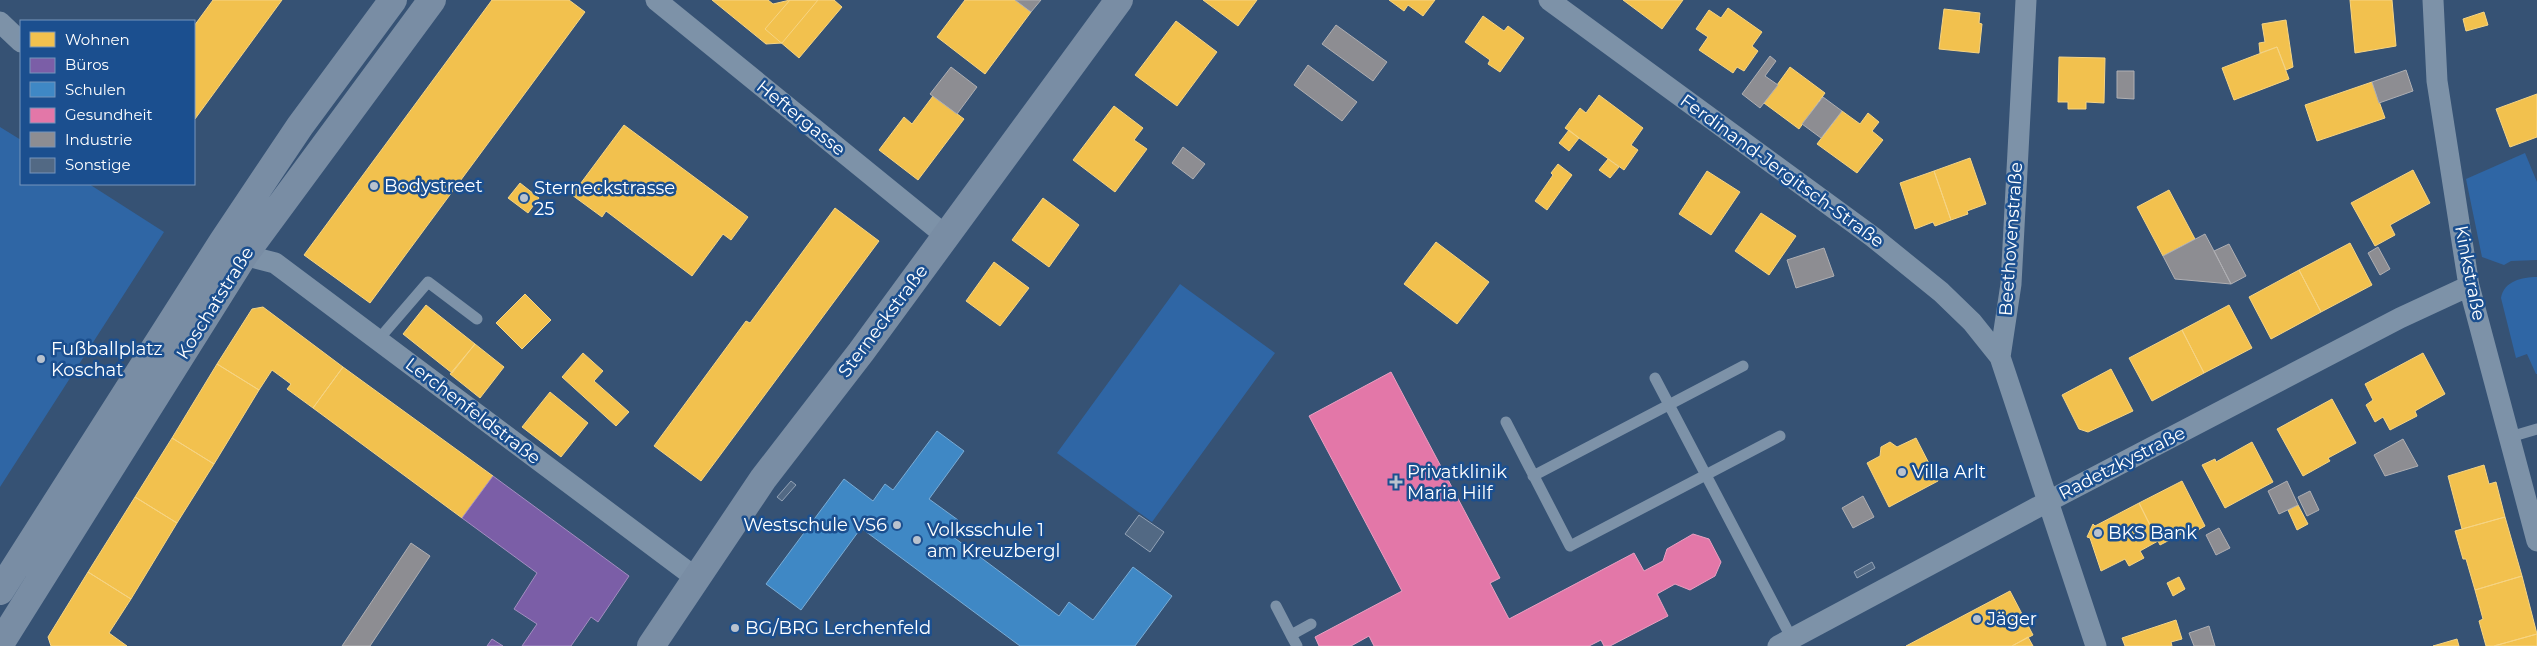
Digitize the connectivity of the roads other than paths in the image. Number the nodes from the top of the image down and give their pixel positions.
1 (393, 0) edge
2 (432, 0) edge
3 (656, 0) edge
4 (1119, 0) edge
5 (1549, 0) edge
6 (2026, 0) edge
7 (2433, 0) edge
8 (0, 22) edge
9 (20, 41) edge
10 (357, 48) junction
11 (382, 67) junction
12 (946, 236) junction
13 (244, 255) junction
14 (2469, 286) junction
15 (477, 319) dead end
16 (378, 340) junction
17 (2000, 357) junction
18 (1743, 366) dead end
19 (1655, 378) dead end
20 (1669, 404) junction
21 (1506, 422) dead end
22 (2537, 429) edge
23 (1780, 436) dead end
24 (2510, 437) junction
25 (1706, 475) junction
26 (1533, 476) junction
27 (2050, 500) junction
28 (2537, 541) edge
29 (696, 578) junction
30 (0, 591) edge
31 (1276, 606) dead end
32 (1311, 624) dead end
33 (1291, 634) junction
34 (1785, 642) edge
35 (0, 644) edge
36 (651, 646) edge
37 (1297, 646) edge
38 (2096, 646) edge

1 - 10 main road, Koschatstraße
2 - 11 main road, Koschatstraße
3 - 12 street, Heftergasse
4 - 12 main road, Sterneckstraße
5 - 17 street, Ferdinand-Jergitsch-Straße
6 - 17 street, Beethovenstraße
7 - 14 street, Kinkstraße
8 - 9 street
10 - 11 main road
10 - 30 main road, Koschatstraße
11 - 13 main road, Koschatstraße
12 - 29 main road, Sterneckstraße
13 - 16 street, Lerchenfeldstraße
13 - 35 main road, Koschatstraße
14 - 24 street, Kinkstraße
14 - 27 street, Radetzkystraße
15 - 16 lane
16 - 29 street, Lerchenfeldstraße
17 - 27 street, Beethovenstraße
18 - 20 lane
19 - 20 lane
20 - 25 lane
20 - 26 lane
21 - 26 lane
22 - 24 lane
23 - 25 lane
24 - 28 street, Kinkstraße
25 - 26 lane
25 - 34 lane
27 - 34 street, Radetzkystraße
27 - 38 street, Beethovenstraße
29 - 36 main road, Sterneckstraße
31 - 33 lane
32 - 33 lane
33 - 37 lane

